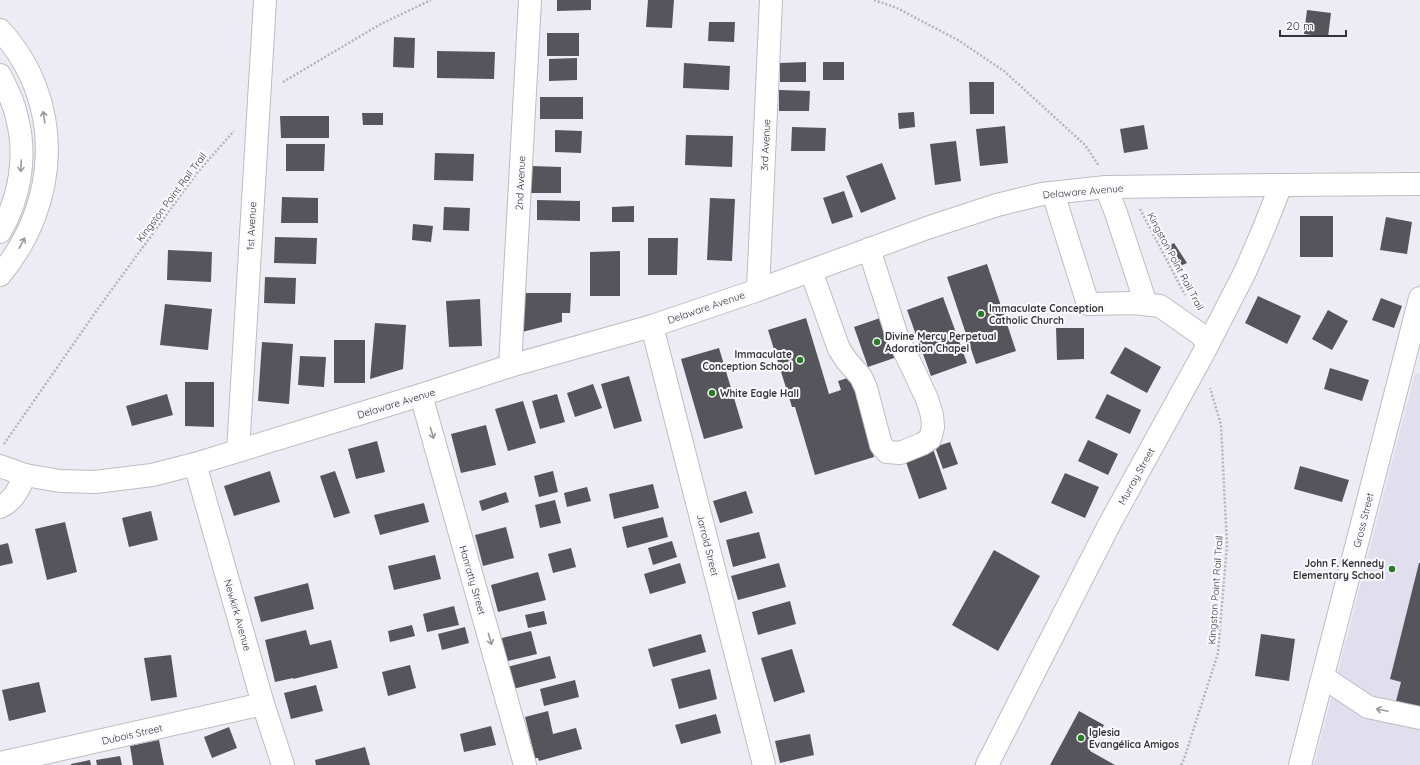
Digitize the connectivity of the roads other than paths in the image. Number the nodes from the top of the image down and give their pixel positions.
1 (265, 0) edge
2 (530, 0) edge
3 (771, 0) edge
4 (0, 30) edge
5 (0, 75) edge
6 (1104, 179) junction
7 (1281, 184) junction
8 (1420, 184) edge
9 (1053, 193) junction
10 (0, 232) edge
11 (869, 250) junction
12 (811, 271) junction
13 (0, 275) edge
14 (758, 290) junction
15 (1420, 298) edge
16 (1146, 304) junction
17 (652, 326) junction
18 (1208, 344) junction
19 (510, 366) junction
20 (421, 395) junction
21 (238, 451) junction
22 (195, 464) junction
23 (0, 466) edge
24 (25, 474) junction
25 (0, 506) edge
26 (1323, 678) junction
27 (263, 704) junction
28 (1420, 718) edge
29 (0, 763) edge
30 (283, 765) edge
31 (525, 765) edge
32 (764, 765) edge
33 (986, 765) edge
34 (1300, 765) edge

1 - 21 street, 1st Avenue
2 - 19 street, 2nd Avenue
3 - 14 street, 3rd Avenue
13 -> 4 street
5 -> 10 street
6 - 7 street, Delaware Avenue
6 - 9 street, Delaware Avenue
6 - 16 street
7 - 8 street, Delaware Avenue
7 - 18 street, Murray Street
9 - 11 street, Delaware Avenue
9 - 16 street
11 - 12 street, Delaware Avenue
11 - 12 street
12 - 14 street, Delaware Avenue
14 - 17 street, Delaware Avenue
15 - 26 street, Gross Street
16 - 18 street
17 - 19 street, Delaware Avenue
17 - 32 street, Jarrold Street
18 - 33 street, Murray Street
19 - 20 street, Delaware Avenue
20 - 21 street, Delaware Avenue
20 -> 31 street, Hanratty Street
21 - 22 street, Delaware Avenue
22 - 24 street, Delaware Avenue
22 - 27 street, Newkirk Avenue
23 - 24 street, Delaware Avenue
24 - 25 street
28 -> 26 street
26 - 34 street, Gross Street
27 - 29 street, Dubois Street
27 - 30 street, Newkirk Avenue

